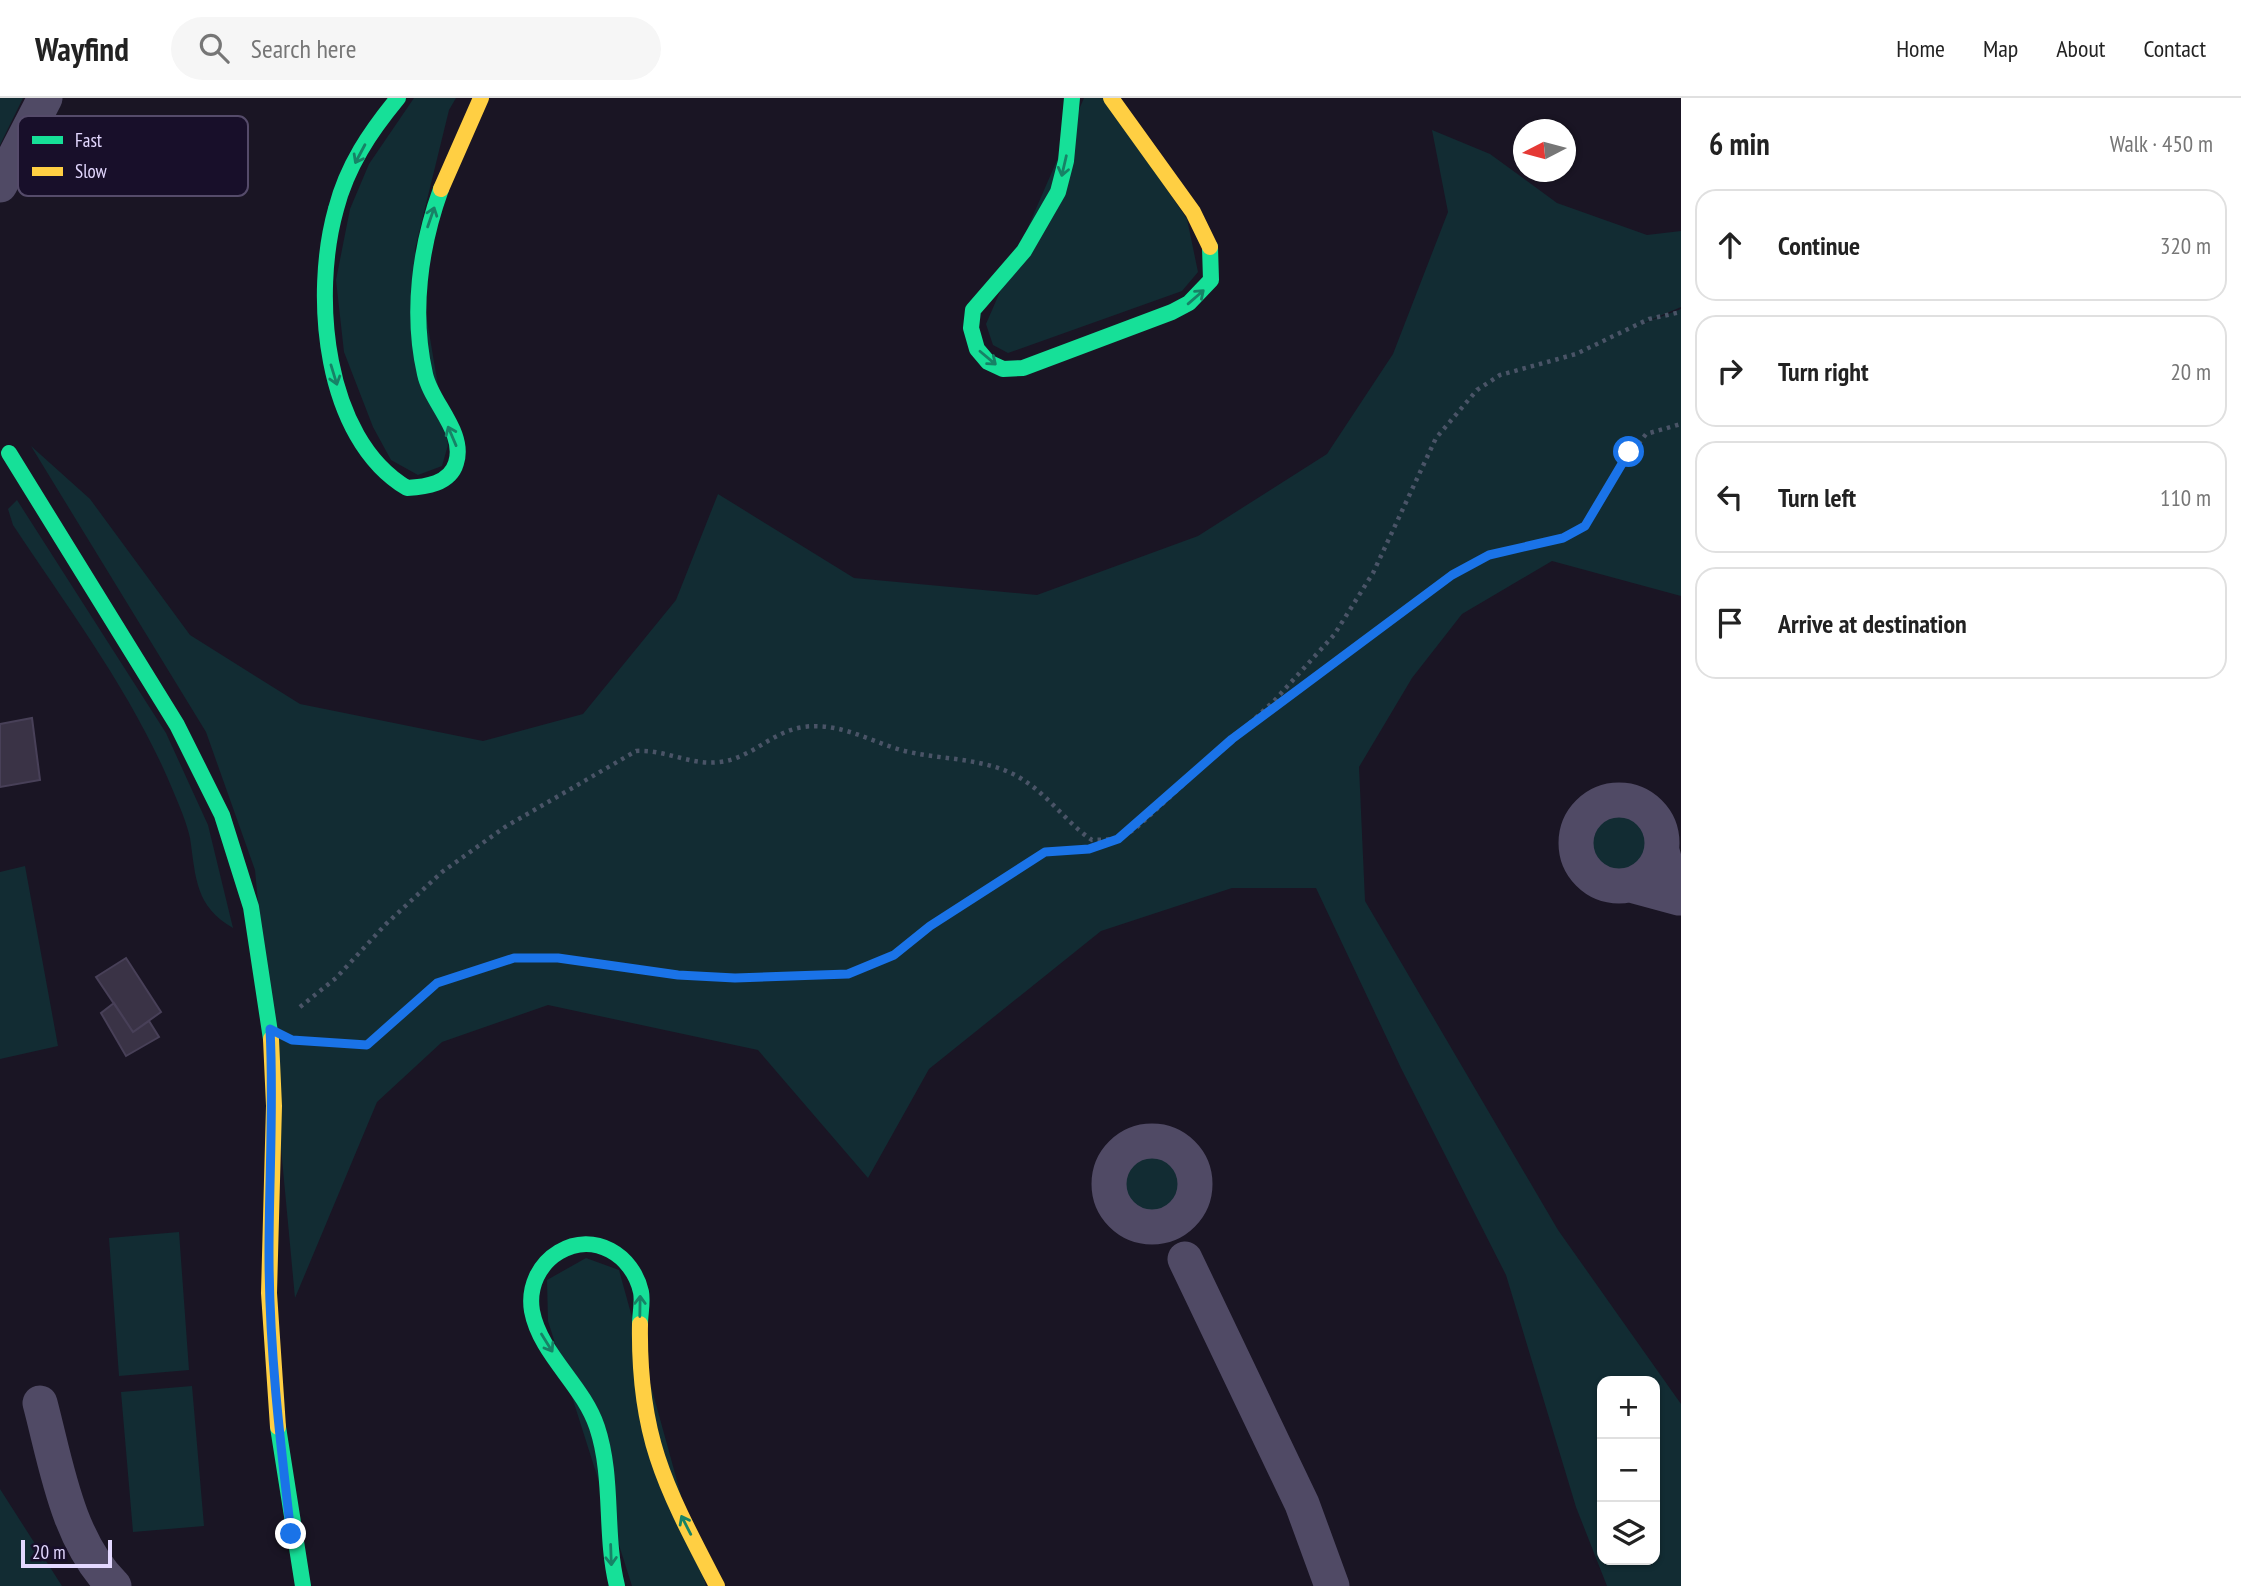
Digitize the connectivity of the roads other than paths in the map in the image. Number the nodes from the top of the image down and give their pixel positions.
1 (45, 98) edge
2 (398, 98) edge
3 (481, 98) edge
4 (1072, 98) edge
5 (1111, 98) edge
6 (36, 116) edge
7 (18, 150) edge
8 (0, 185) edge
9 (3, 445) edge
10 (1662, 851) junction
11 (1630, 885) junction
12 (1680, 899) edge
13 (1188, 1209) junction
14 (1145, 1227) junction
15 (1185, 1259) junction
16 (40, 1403) dead end
17 (114, 1586) edge
18 (303, 1586) edge
19 (617, 1586) edge
20 (717, 1586) edge
21 (1332, 1586) edge

1 - 6 street
2 -> 3 street
4 -> 5 street
7 - 8 street
9 - 18 street
10 - 11 street
10 - 11 street
10 - 12 street
11 - 12 street
13 - 14 street
13 - 14 street
13 - 15 street
14 - 15 street
15 - 21 street
16 - 17 street
20 -> 19 street

